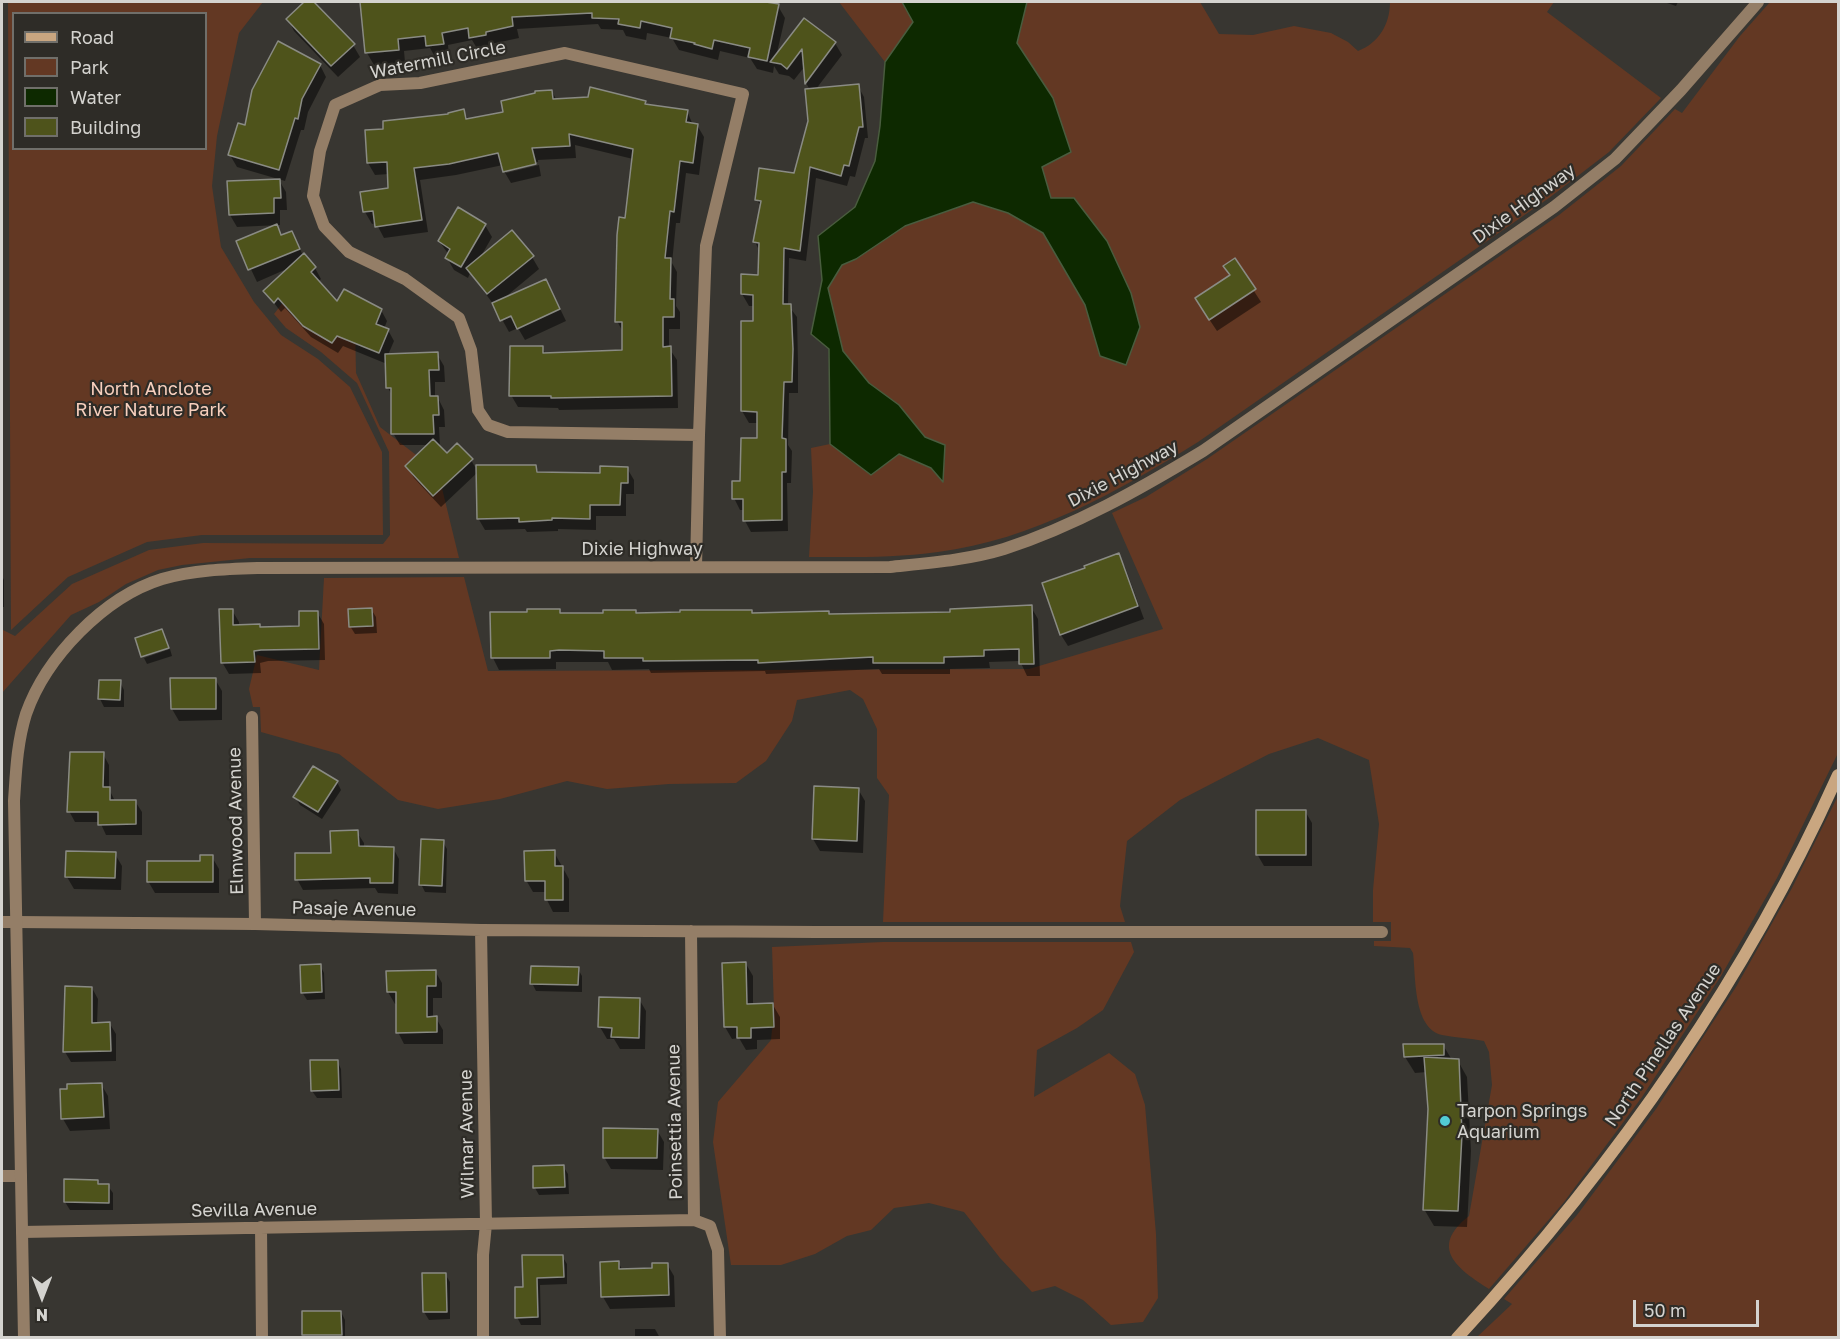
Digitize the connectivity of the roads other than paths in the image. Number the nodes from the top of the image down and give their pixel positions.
1 (1758, 2) edge
2 (699, 435) junction
3 (696, 567) junction
4 (252, 717) dead end
5 (1839, 775) edge
6 (2, 922) edge
7 (16, 922) junction
8 (255, 924) junction
9 (481, 930) junction
10 (691, 931) junction
11 (1382, 932) dead end
12 (2, 1176) edge
13 (21, 1176) junction
14 (694, 1220) junction
15 (486, 1224) junction
16 (261, 1227) junction
17 (22, 1232) junction
18 (24, 1338) edge
19 (262, 1338) edge
20 (483, 1338) edge
21 (720, 1338) edge
22 (1457, 1338) edge

1 - 3 street, Dixie Highway
2 - 2 street, Watermill Circle
2 - 3 street, Watermill Circle
3 - 7 street, Dixie Highway
4 - 8 street, Elmwood Avenue
5 - 22 main road, North Pinellas Avenue
6 - 7 street, Pasaje Avenue
7 - 8 street, Pasaje Avenue
7 - 13 street, Dixie Highway
8 - 9 street, Pasaje Avenue
9 - 10 street, Pasaje Avenue
9 - 15 street, Wilmar Avenue
10 - 11 street, Pasaje Avenue
10 - 14 street, Poinsettia Avenue
12 - 13 street
13 - 17 street, Dixie Highway
14 - 15 street
14 - 21 street, Poinsettia Avenue
15 - 16 street, Sevilla Avenue
15 - 20 street, Wilmar Avenue
16 - 17 street, Sevilla Avenue
16 - 19 street
17 - 18 street, Dixie Highway

